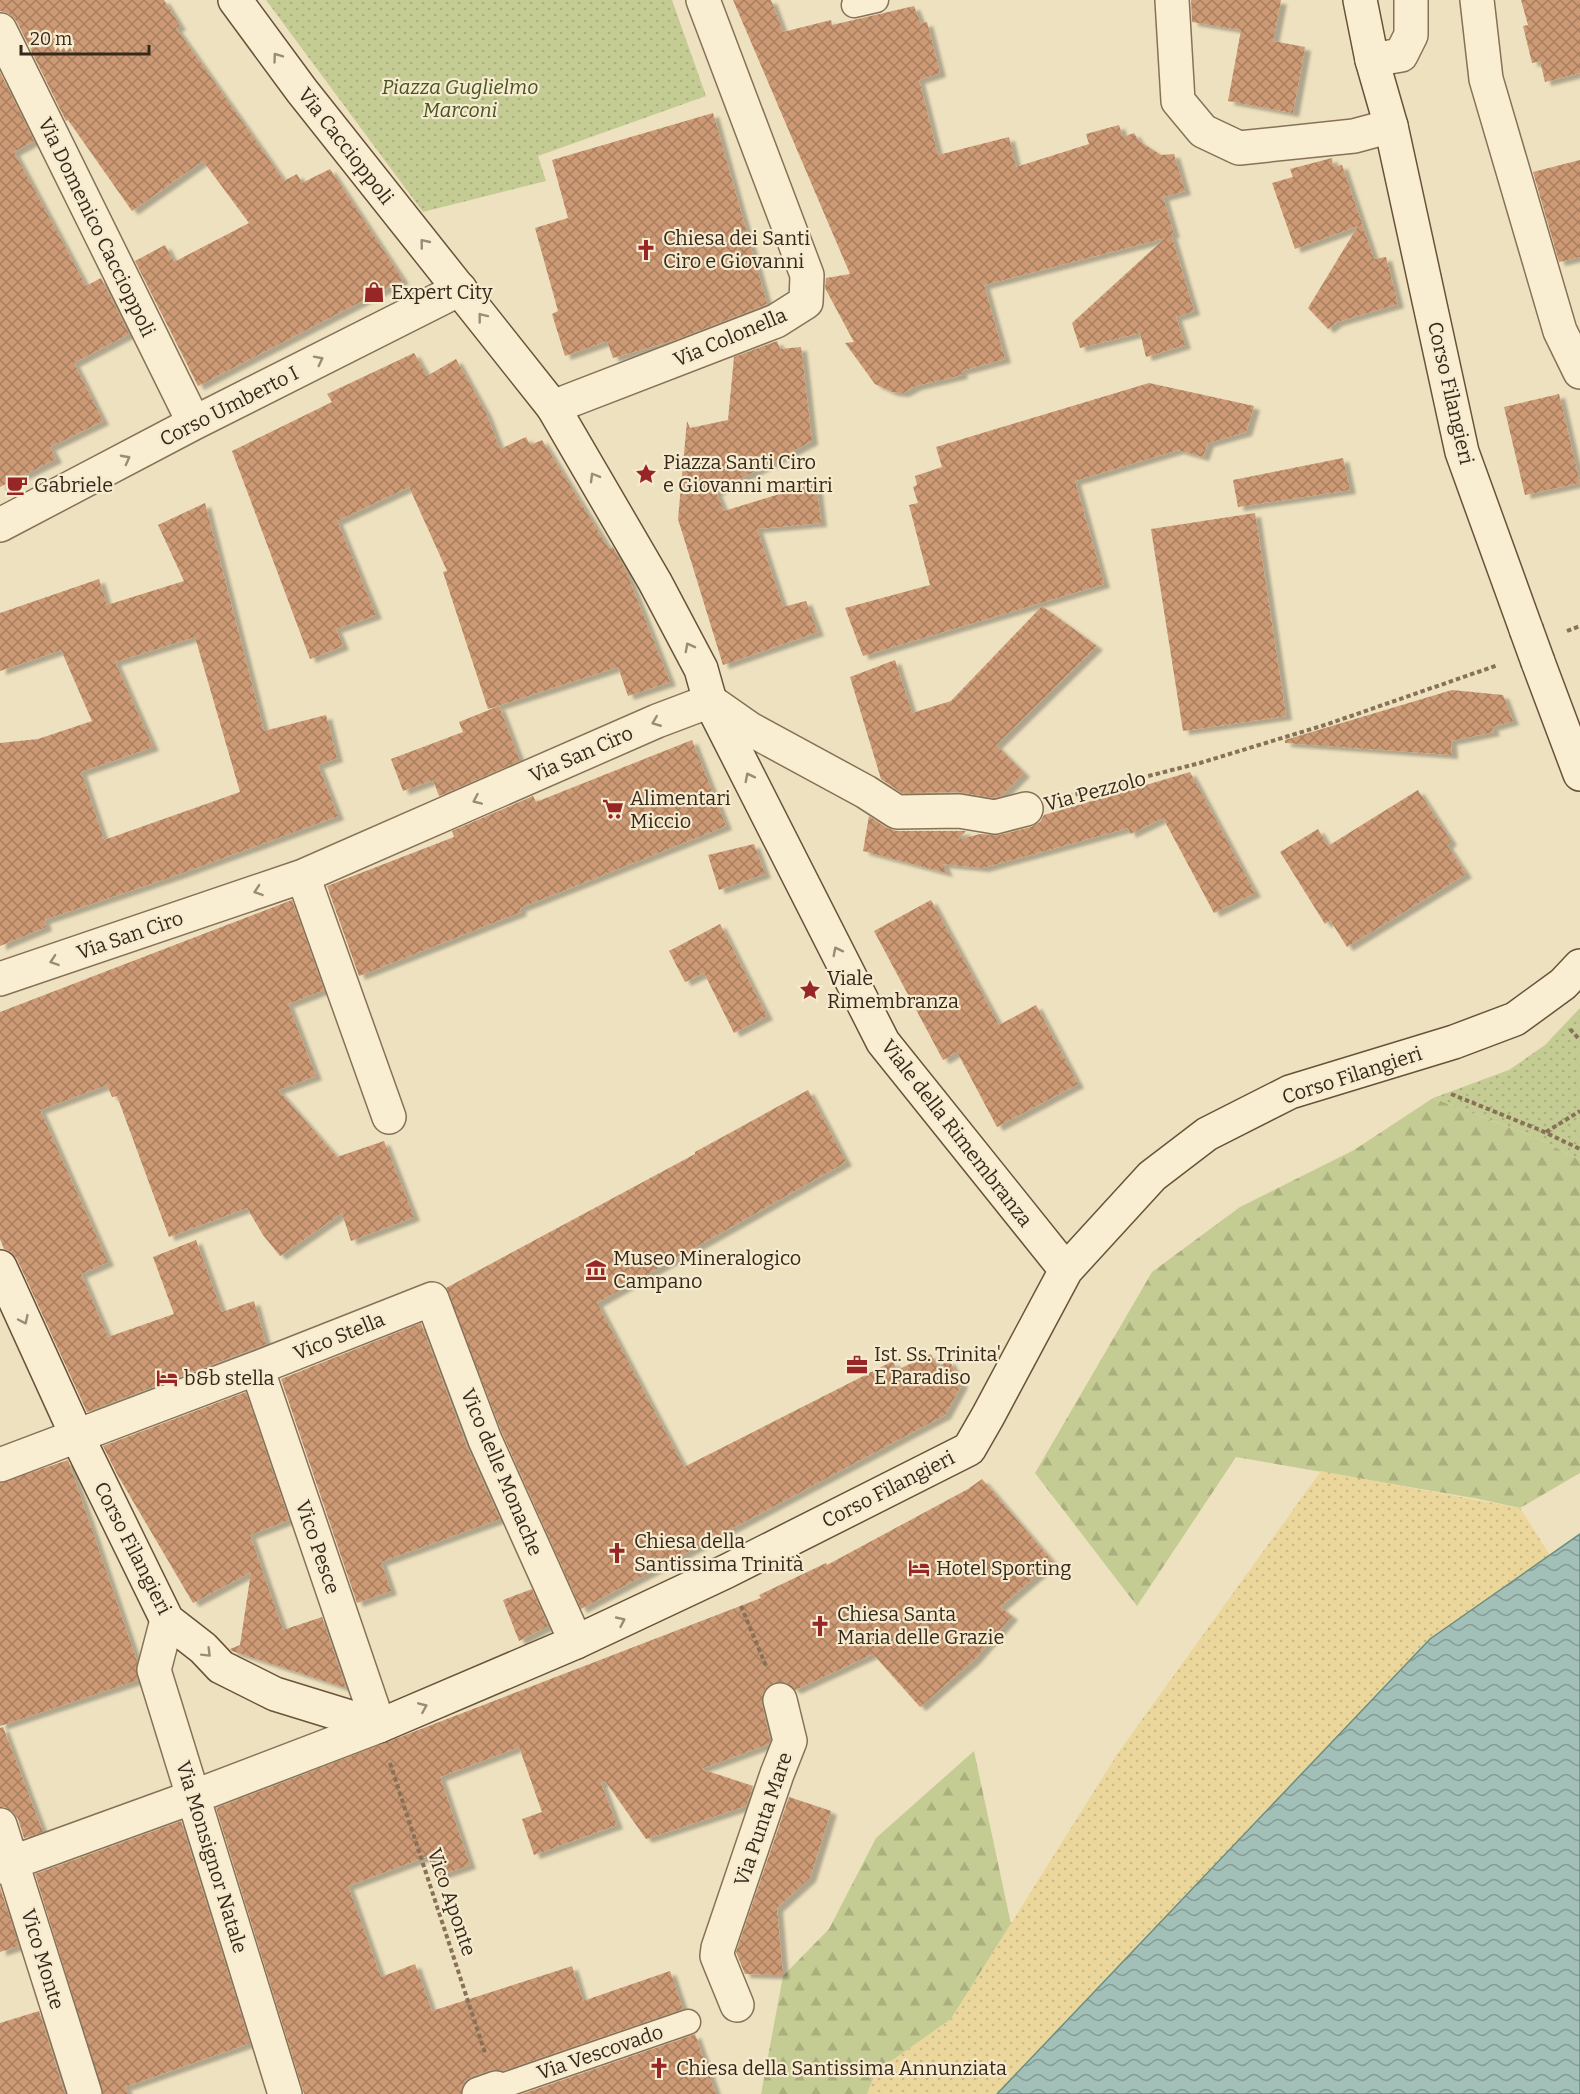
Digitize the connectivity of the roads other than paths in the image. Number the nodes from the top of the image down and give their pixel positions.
1 (235, 0) edge
2 (703, 0) edge
3 (1172, 0) edge
4 (1360, 0) edge
5 (1411, 0) edge
6 (1477, 0) edge
7 (0, 30) edge
8 (1372, 60) junction
9 (1391, 126) junction
10 (460, 289) junction
11 (1580, 372) edge
12 (553, 407) junction
13 (194, 423) junction
14 (0, 525) edge
15 (710, 701) junction
16 (1580, 774) edge
17 (1026, 809) road end
18 (303, 876) junction
19 (1580, 966) edge
20 (0, 979) edge
21 (389, 1117) dead end
22 (0, 1267) edge
23 (1066, 1270) junction
24 (432, 1299) joint
25 (257, 1368) junction
26 (77, 1436) junction
27 (0, 1465) edge
28 (167, 1620) junction
29 (576, 1642) junction
30 (780, 1700) road end
31 (379, 1726) junction
32 (193, 1797) junction
33 (0, 1825) edge
34 (6, 1865) edge
35 (730, 2007) dead end
36 (688, 2022) dead end
37 (487, 2091) edge
38 (85, 2094) edge
39 (285, 2094) edge

10 -> 1 street, Via Caccioppoli
2 - 12 street, Via Colonella
3 - 9 street
4 - 8 street, Corso Filangieri
5 - 8 street
6 - 11 street
7 - 13 street, Via Domenico Caccioppoli
8 - 9 street, Corso Filangieri
9 - 16 street, Corso Filangieri, bridge
12 -> 10 street
13 -> 10 street, Corso Umberto I
15 -> 12 street
14 -> 13 street, Corso Umberto I
15 - 17 street, Via Pezzolo
15 -> 18 street, Via San Ciro
23 -> 15 street, Viale della Rimembranza
18 -> 20 street, Via San Ciro
18 - 21 street
19 - 23 street, Corso Filangieri
22 -> 26 street, Corso Filangieri
29 -> 23 street, Corso Filangieri
24 - 25 street, Vico Stella
24 - 29 street, Vico delle Monache
25 - 26 street, Vico Stella
25 - 31 street, Vico Pesce
26 - 27 street, Vico Stella
26 - 28 street, Corso Filangieri
28 -> 31 street, Corso Filangieri
28 - 32 street, Via Monsignor Natale
31 -> 29 street, Corso Filangieri
30 - 35 street, Via Punta Mare
31 - 32 street
32 - 34 street
32 - 39 street, Via Monsignor Natale
33 - 34 street, Vico Monte
34 - 38 street, Vico Monte
36 - 37 lane, Via Vescovado

